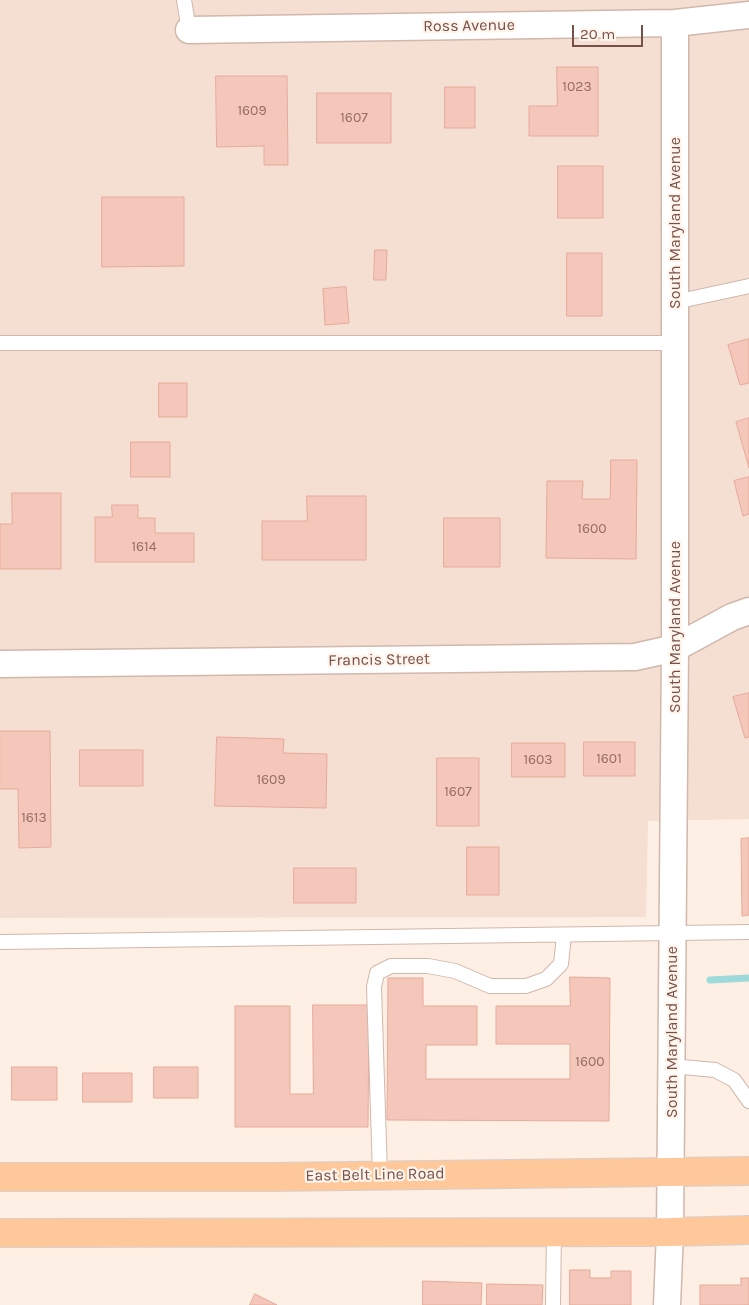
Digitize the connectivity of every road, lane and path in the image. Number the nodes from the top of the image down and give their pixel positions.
1 (184, 0) edge
2 (749, 15) edge
3 (675, 23) junction
4 (189, 30) joint
5 (749, 286) edge
6 (675, 302) junction
7 (0, 343) edge
8 (675, 343) junction
9 (749, 611) edge
10 (675, 648) junction
11 (0, 664) edge
12 (749, 932) edge
13 (672, 934) junction
14 (564, 935) junction
15 (0, 942) edge
16 (672, 1066) junction
17 (749, 1101) edge
18 (670, 1171) junction
19 (749, 1171) edge
20 (380, 1175) junction
21 (0, 1177) edge
22 (749, 1230) edge
23 (554, 1232) junction
24 (670, 1232) junction
25 (0, 1233) edge
26 (553, 1305) edge
27 (667, 1305) edge

1 - 4 lane
2 - 3 street, Ross Avenue
3 - 4 street, Ross Avenue
3 - 6 street, South Maryland Avenue
5 - 6 lane
6 - 8 street, South Maryland Avenue
7 - 8 lane
8 - 10 street, South Maryland Avenue
9 - 10 street, Francis Street
10 - 11 street, Francis Street
10 - 13 street, South Maryland Avenue
12 - 13 lane
13 - 14 lane
13 - 16 street, South Maryland Avenue
14 - 15 lane
14 - 20 lane
16 - 17 lane
16 - 18 street, South Maryland Avenue
18 - 19 main road, East Belt Line Road
18 - 20 main road, East Belt Line Road
18 - 24 street, South Maryland Avenue
20 - 21 main road, East Belt Line Road
22 - 24 main road
23 - 24 main road
23 - 25 main road
23 - 26 lane
24 - 27 street, South Maryland Avenue

